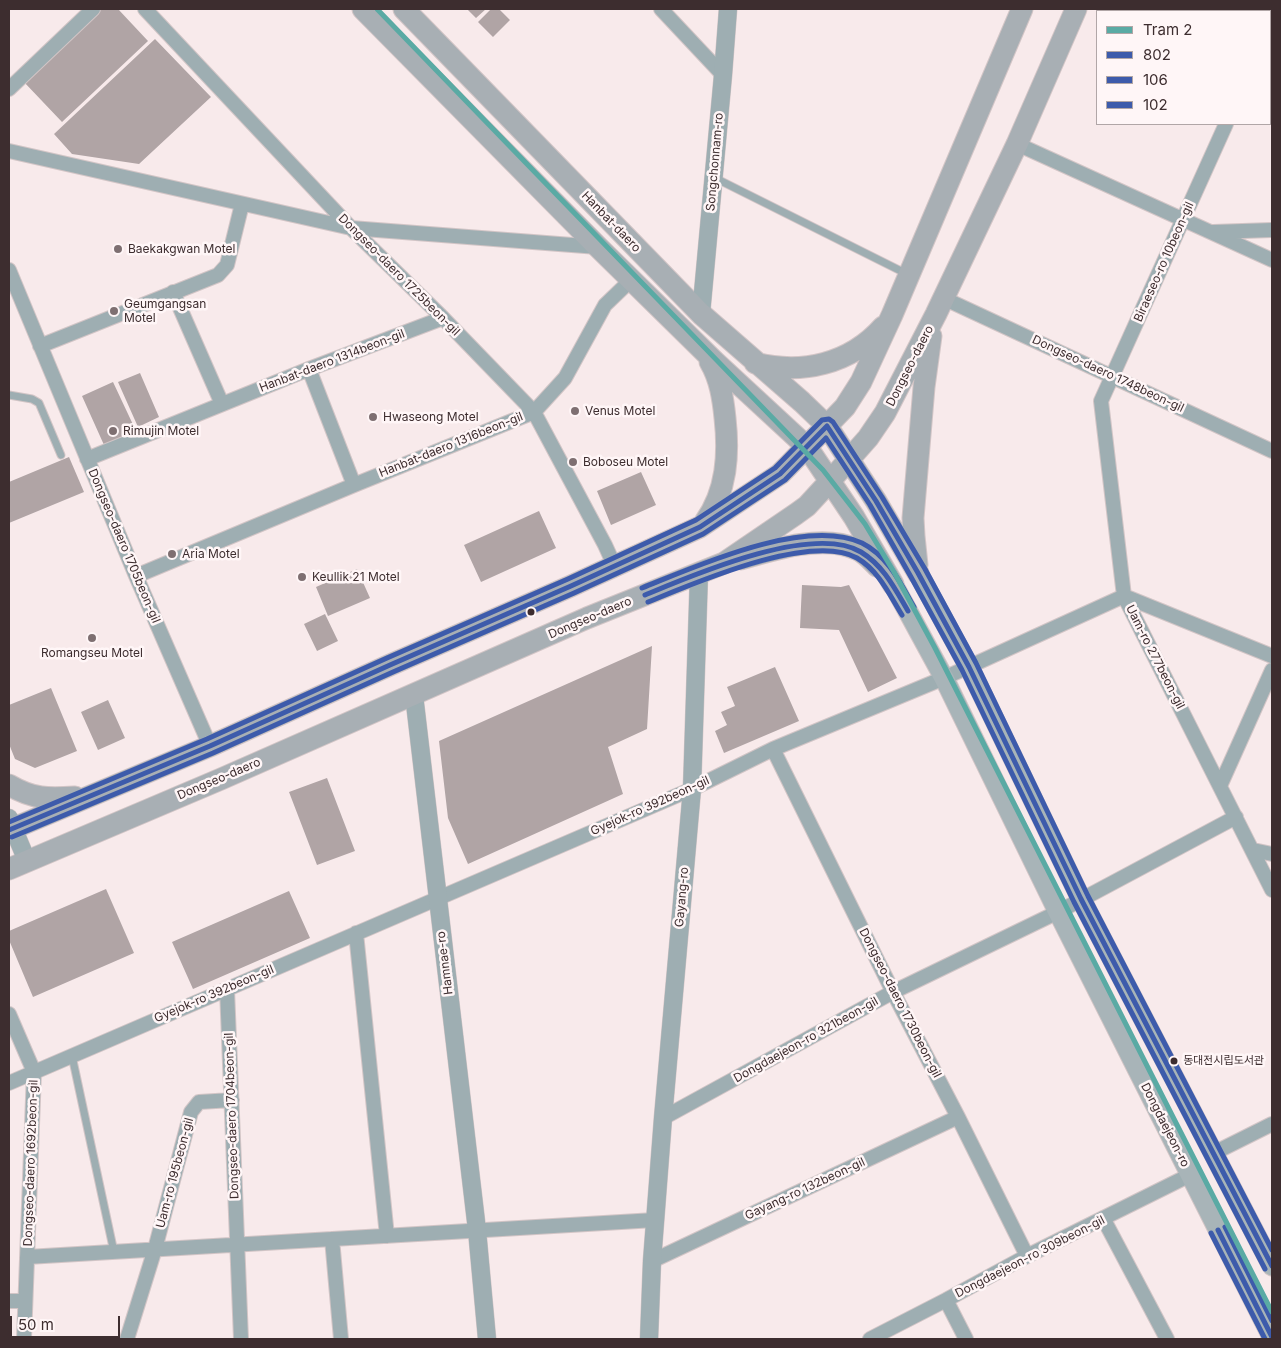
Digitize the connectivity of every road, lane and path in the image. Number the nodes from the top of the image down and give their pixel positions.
1 (93, 9) edge
2 (145, 9) edge
3 (363, 9) edge
4 (404, 9) edge
5 (661, 9) edge
6 (728, 9) edge
7 (1022, 9) edge
8 (1076, 9) edge
9 (723, 75) junction
10 (9, 89) edge
11 (1226, 125) edge
12 (1017, 144) junction
13 (9, 151) edge
14 (714, 177) junction
15 (242, 204) junction
16 (1183, 220) junction
17 (351, 228) junction
18 (1272, 230) edge
19 (1211, 232) junction
20 (598, 247) junction
21 (1272, 260) edge
22 (9, 270) edge
23 (909, 275) junction
24 (631, 280) junction
25 (173, 292) junction
26 (940, 306) junction
27 (701, 314) junction
28 (892, 315) junction
29 (443, 318) junction
30 (40, 346) junction
31 (702, 349) junction
32 (755, 363) junction
33 (308, 369) junction
34 (1112, 376) junction
35 (9, 395) edge
36 (1101, 401) joint
37 (222, 404) junction
38 (534, 412) junction
39 (827, 426) junction
40 (807, 447) junction
41 (1272, 451) edge
42 (61, 455) dead end
43 (87, 459) junction
44 (849, 460) junction
45 (830, 481) junction
46 (354, 485) junction
47 (700, 528) junction
48 (724, 563) junction
49 (615, 567) junction
50 (918, 573) junction
51 (699, 574) junction
52 (136, 576) junction
53 (894, 584) junction
54 (1124, 596) junction
55 (1272, 656) edge
56 (969, 667) junction
57 (1272, 670) edge
58 (944, 678) junction
59 (414, 695) junction
60 (210, 746) junction
61 (773, 749) junction
62 (9, 785) edge
63 (1220, 786) junction
64 (692, 789) junction
65 (93, 796) junction
66 (1236, 817) junction
67 (10, 826) edge
68 (1253, 850) junction
69 (1272, 854) edge
70 (18, 865) edge
71 (1272, 890) edge
72 (437, 898) junction
73 (1081, 900) junction
74 (1058, 912) junction
75 (356, 933) junction
76 (227, 988) junction
77 (893, 992) junction
78 (9, 1014) edge
79 (72, 1056) junction
80 (34, 1072) junction
81 (9, 1083) edge
82 (232, 1100) junction
83 (958, 1117) junction
84 (663, 1118) junction
85 (1272, 1124) edge
86 (1214, 1154) junction
87 (1190, 1175) junction
88 (1104, 1218) junction
89 (655, 1220) junction
90 (477, 1230) junction
91 (387, 1236) junction
92 (332, 1239) junction
93 (238, 1244) junction
94 (155, 1249) junction
95 (114, 1252) junction
96 (1027, 1256) junction
97 (27, 1257) junction
98 (652, 1261) junction
99 (1272, 1266) edge
100 (946, 1300) junction
101 (9, 1301) edge
102 (25, 1301) junction
103 (1272, 1337) edge
104 (24, 1339) edge
105 (126, 1339) edge
106 (241, 1339) edge
107 (341, 1339) edge
108 (487, 1339) edge
109 (649, 1339) edge
110 (870, 1339) edge
111 (966, 1339) edge
112 (1167, 1339) edge

1 - 10 street
2 - 17 street, Dongseo-daero 1725beon-gil
3 - 20 main road
4 - 27 main road, Hanbat-daero
5 - 9 street
6 - 9 street, Songchonnam-ro
7 - 23 main road
8 - 12 main road, Dongseo-daero
9 - 14 street, Songchonnam-ro
11 - 16 street, Biraeseo-ro 10beon-gil
12 - 16 street
12 - 26 main road, Dongseo-daero
13 - 15 street
14 - 23 lane
14 - 27 street, Songchonnam-ro
15 - 17 street
15 - 25 street
16 - 19 street
16 - 34 street, Biraeseo-ro 10beon-gil
17 - 20 street
17 - 29 street, Dongseo-daero 1725beon-gil
18 - 19 street
19 - 21 street
20 - 24 main road
22 - 30 street, Dongseo-daero 1705beon-gil
23 - 28 main road
24 - 31 main road
24 - 38 street, Hanbat-daero 1316beon-gil
25 - 30 street
25 - 37 street
26 - 34 street, Dongseo-daero 1748beon-gil
26 - 44 main road, Dongseo-daero
26 - 50 main road
27 - 32 main road, Hanbat-daero
28 - 32 main road
28 - 39 main road
29 - 33 street, Hanbat-daero 1314beon-gil
29 - 38 street, Dongseo-daero 1725beon-gil
30 - 43 street, Dongseo-daero 1705beon-gil
31 - 40 main road
31 - 47 main road
32 - 39 main road, Hanbat-daero
33 - 37 street, Hanbat-daero 1314beon-gil
33 - 46 street
34 - 36 street, Biraeseo-ro 10beon-gil
34 - 41 street, Dongseo-daero 1748beon-gil
35 - 42 lane
36 - 54 street, Uam-ro 277beon-gil
37 - 43 street, Hanbat-daero 1314beon-gil
38 - 46 street, Hanbat-daero 1316beon-gil
38 - 49 street, Dongseo-daero 1725beon-gil
39 - 40 main road
39 - 44 main road
40 - 45 main road, Dongdaejeon-ro
40 - 47 main road
43 - 52 street, Dongseo-daero 1705beon-gil
44 - 45 main road, Dongseo-daero
44 - 50 main road
45 - 48 main road, Dongseo-daero
45 - 53 main road, Dongdaejeon-ro
46 - 52 street, Hanbat-daero 1316beon-gil
47 - 49 main road
48 - 51 main road, Dongseo-daero
48 - 53 main road
49 - 60 main road
50 - 56 main road
51 - 59 main road, Dongseo-daero
51 - 64 street, Gayang-ro
52 - 60 street, Dongseo-daero 1705beon-gil
53 - 58 main road, Dongdaejeon-ro
54 - 55 street
54 - 56 street, Gyejok-ro 392beon-gil
54 - 63 street, Uam-ro 277beon-gil
56 - 58 street, Gyejok-ro 392beon-gil
56 - 73 main road
57 - 63 street
58 - 61 street, Gyejok-ro 392beon-gil
58 - 74 main road, Dongdaejeon-ro
59 - 70 main road, Dongseo-daero
59 - 72 street, Hamnae-ro
60 - 65 main road
61 - 64 street, Gyejok-ro 392beon-gil
61 - 77 street, Dongseo-daero 1730beon-gil
62 - 65 main road
63 - 66 street, Uam-ro 277beon-gil
64 - 72 street, Gyejok-ro 392beon-gil
64 - 84 street, Gayang-ro
65 - 67 main road
66 - 68 street, Uam-ro 277beon-gil
66 - 73 street
67 - 70 street
68 - 69 street
68 - 71 street, Uam-ro 277beon-gil
72 - 75 street, Gyejok-ro 392beon-gil
72 - 90 street, Hamnae-ro
73 - 74 street
73 - 86 main road
74 - 77 street, Dongdaejeon-ro 321beon-gil
74 - 87 main road, Dongdaejeon-ro
75 - 76 street, Gyejok-ro 392beon-gil
75 - 91 street
76 - 79 street, Gyejok-ro 392beon-gil
76 - 82 street, Dongseo-daero 1704beon-gil
77 - 83 street, Dongseo-daero 1730beon-gil
77 - 84 street, Dongdaejeon-ro 321beon-gil
78 - 80 street, Dongseo-daero 1692beon-gil
79 - 80 street, Gyejok-ro 392beon-gil
79 - 95 lane
80 - 81 street, Gyejok-ro 392beon-gil
80 - 97 street, Dongseo-daero 1692beon-gil
82 - 93 street, Dongseo-daero 1704beon-gil
82 - 94 street, Uam-ro 195beon-gil
83 - 96 street, Dongseo-daero 1730beon-gil
83 - 98 street, Gayang-ro 132beon-gil
84 - 89 street, Gayang-ro
85 - 86 street
86 - 99 main road
87 - 88 street, Dongdaejeon-ro 309beon-gil
87 - 103 main road, Dongdaejeon-ro
88 - 96 street, Dongdaejeon-ro 309beon-gil
88 - 112 street
89 - 90 street
89 - 98 street, Gayang-ro
90 - 91 street
90 - 108 street, Hamnae-ro
91 - 92 street
92 - 93 street
92 - 107 street
93 - 94 street, Uam-ro 195beon-gil
93 - 106 street, Dongseo-daero 1704beon-gil
94 - 95 street, Dongseo-daero 1692beon-gil
94 - 105 street, Uam-ro 195beon-gil
95 - 97 street, Dongseo-daero 1692beon-gil
96 - 100 street, Dongdaejeon-ro 309beon-gil
97 - 102 street, Dongseo-daero 1692beon-gil
98 - 109 street, Gayang-ro
100 - 110 street, Dongdaejeon-ro 309beon-gil
100 - 111 street
101 - 102 street
102 - 104 street, Dongseo-daero 1692beon-gil

